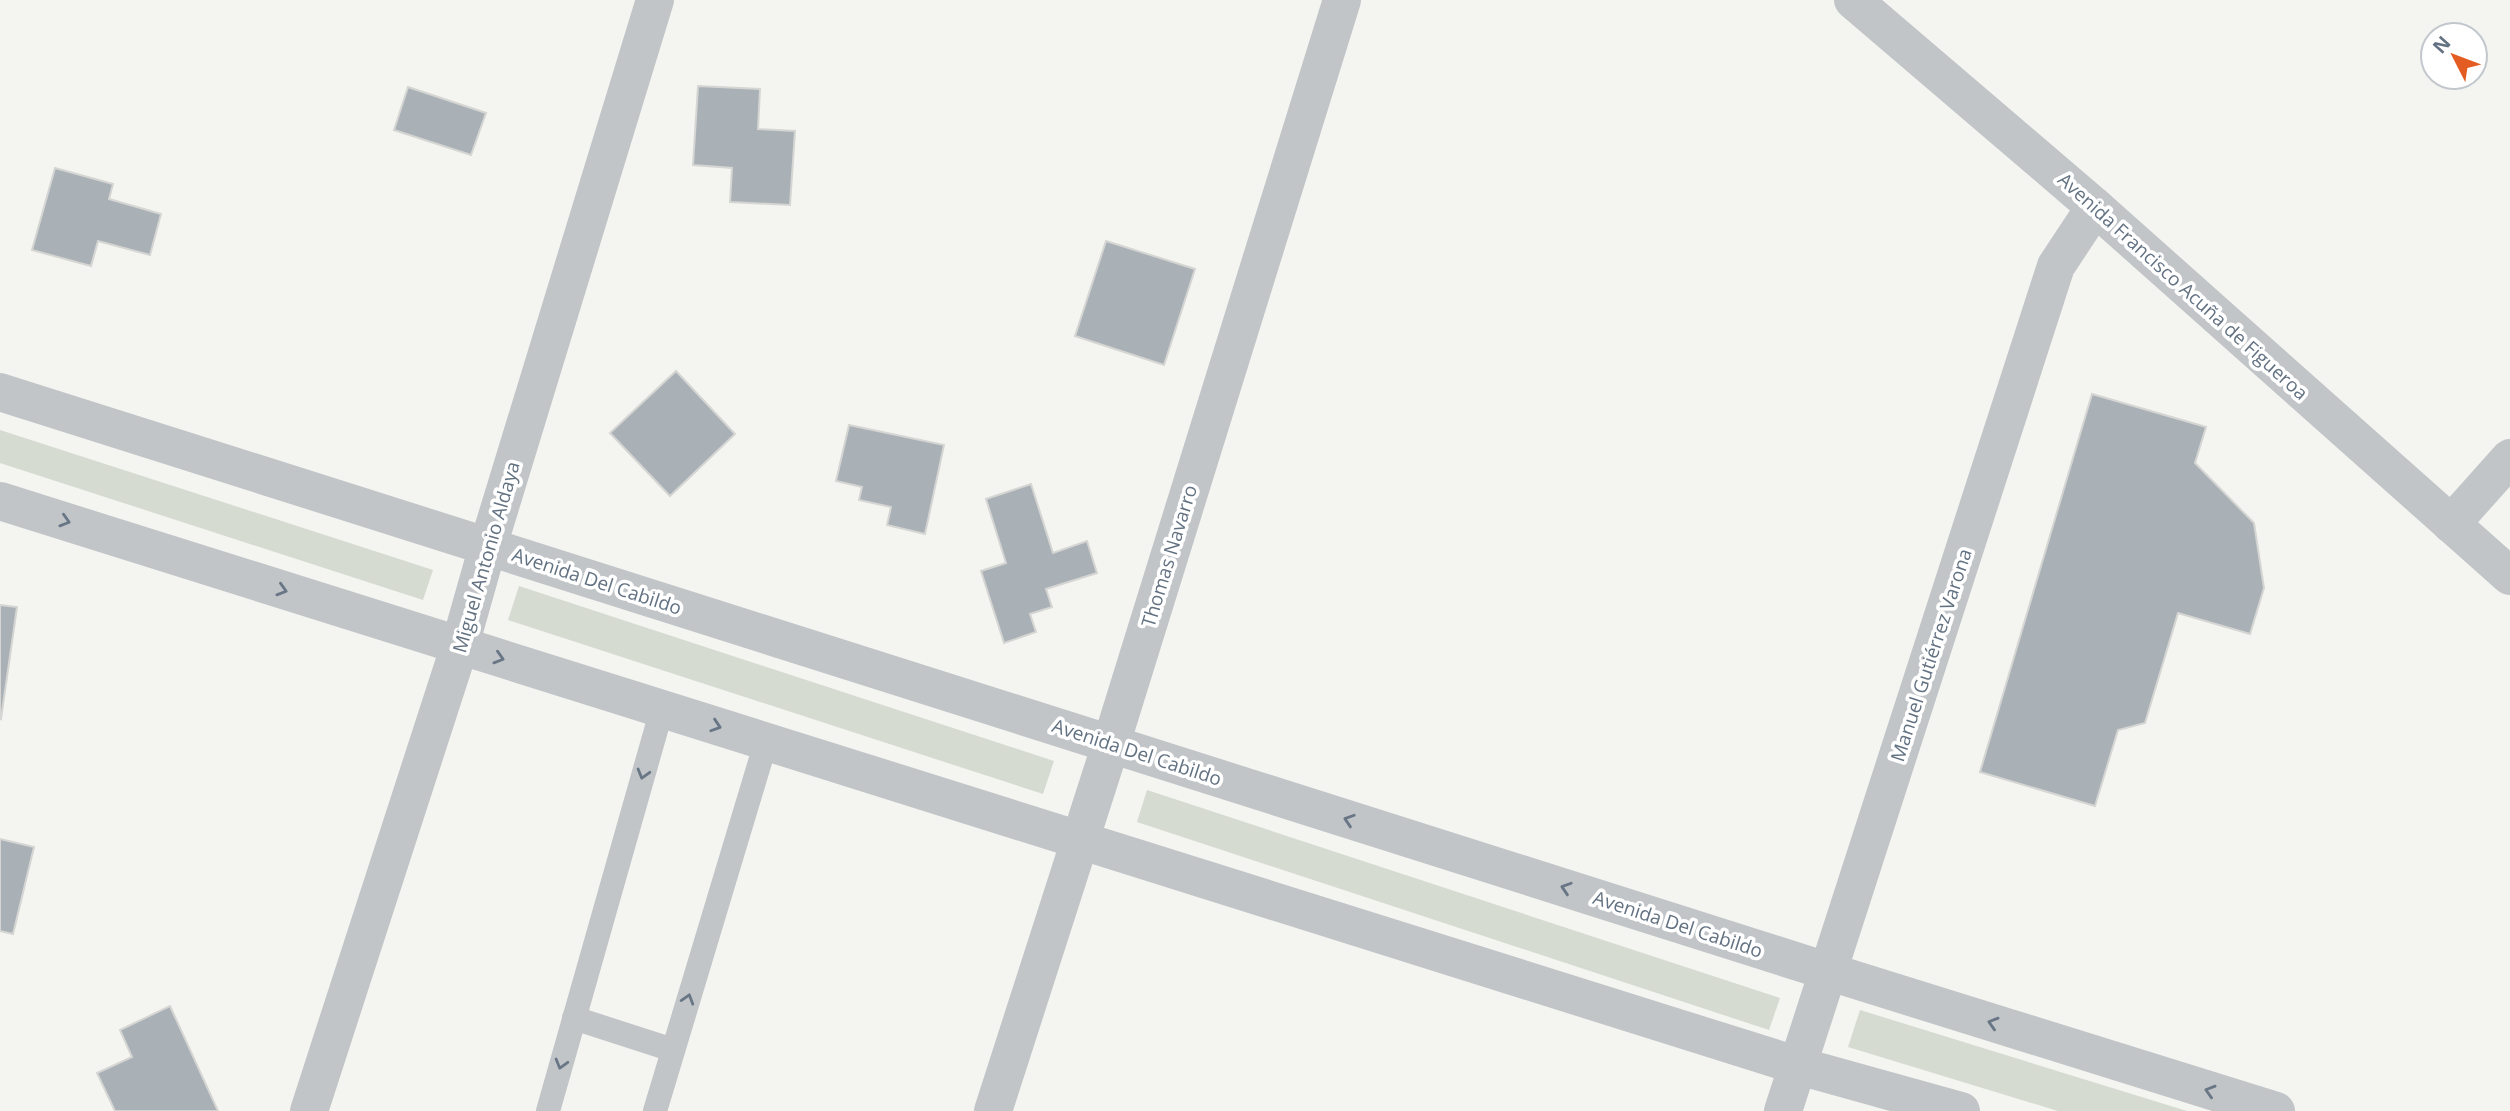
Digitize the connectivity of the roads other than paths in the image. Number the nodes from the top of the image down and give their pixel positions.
1 (655, 0) edge
2 (1342, 0) edge
3 (1853, 0) edge
4 (2095, 208) junction
5 (0, 392) edge
6 (2510, 458) edge
7 (0, 501) edge
8 (2451, 524) junction
9 (488, 546) junction
10 (2510, 576) edge
11 (460, 645) junction
12 (662, 709) junction
13 (766, 742) junction
14 (1111, 744) junction
15 (1079, 840) junction
16 (1830, 972) junction
17 (574, 1018) junction
18 (673, 1050) junction
19 (1799, 1066) junction
20 (309, 1111) edge
21 (548, 1111) edge
22 (655, 1111) edge
23 (993, 1111) edge
24 (1783, 1111) edge
25 (1961, 1111) edge
26 (2276, 1111) edge

1 - 9 street, Miguel Antonio Aldaya
2 - 14 street, Thomas Navarro
3 - 4 street, Avenida Francisco Acuña de Figueroa
4 - 8 street, Avenida Francisco Acuña de Figueroa
4 - 16 street, Manuel Gutiérrez Varona
5 - 9 street, Avenida Del Cabildo
6 - 8 street
7 -> 11 street
8 - 10 street, Avenida Francisco Acuña de Figueroa
9 - 11 street, Miguel Antonio Aldaya
9 - 14 street, Avenida Del Cabildo
11 -> 12 street
11 - 20 street, Miguel Antonio Aldaya
12 -> 13 street
12 -> 17 lane
13 - 15 street
18 -> 13 lane
14 - 15 street, Thomas Navarro
16 -> 14 street, Avenida Del Cabildo
15 - 19 street
15 - 23 street, Thomas Navarro
16 - 19 street, Manuel Gutiérrez Varona
26 -> 16 street, Avenida Del Cabildo
17 - 18 lane
17 -> 21 lane
18 - 22 lane
19 - 24 street, Manuel Gutiérrez Varona
19 - 25 street

